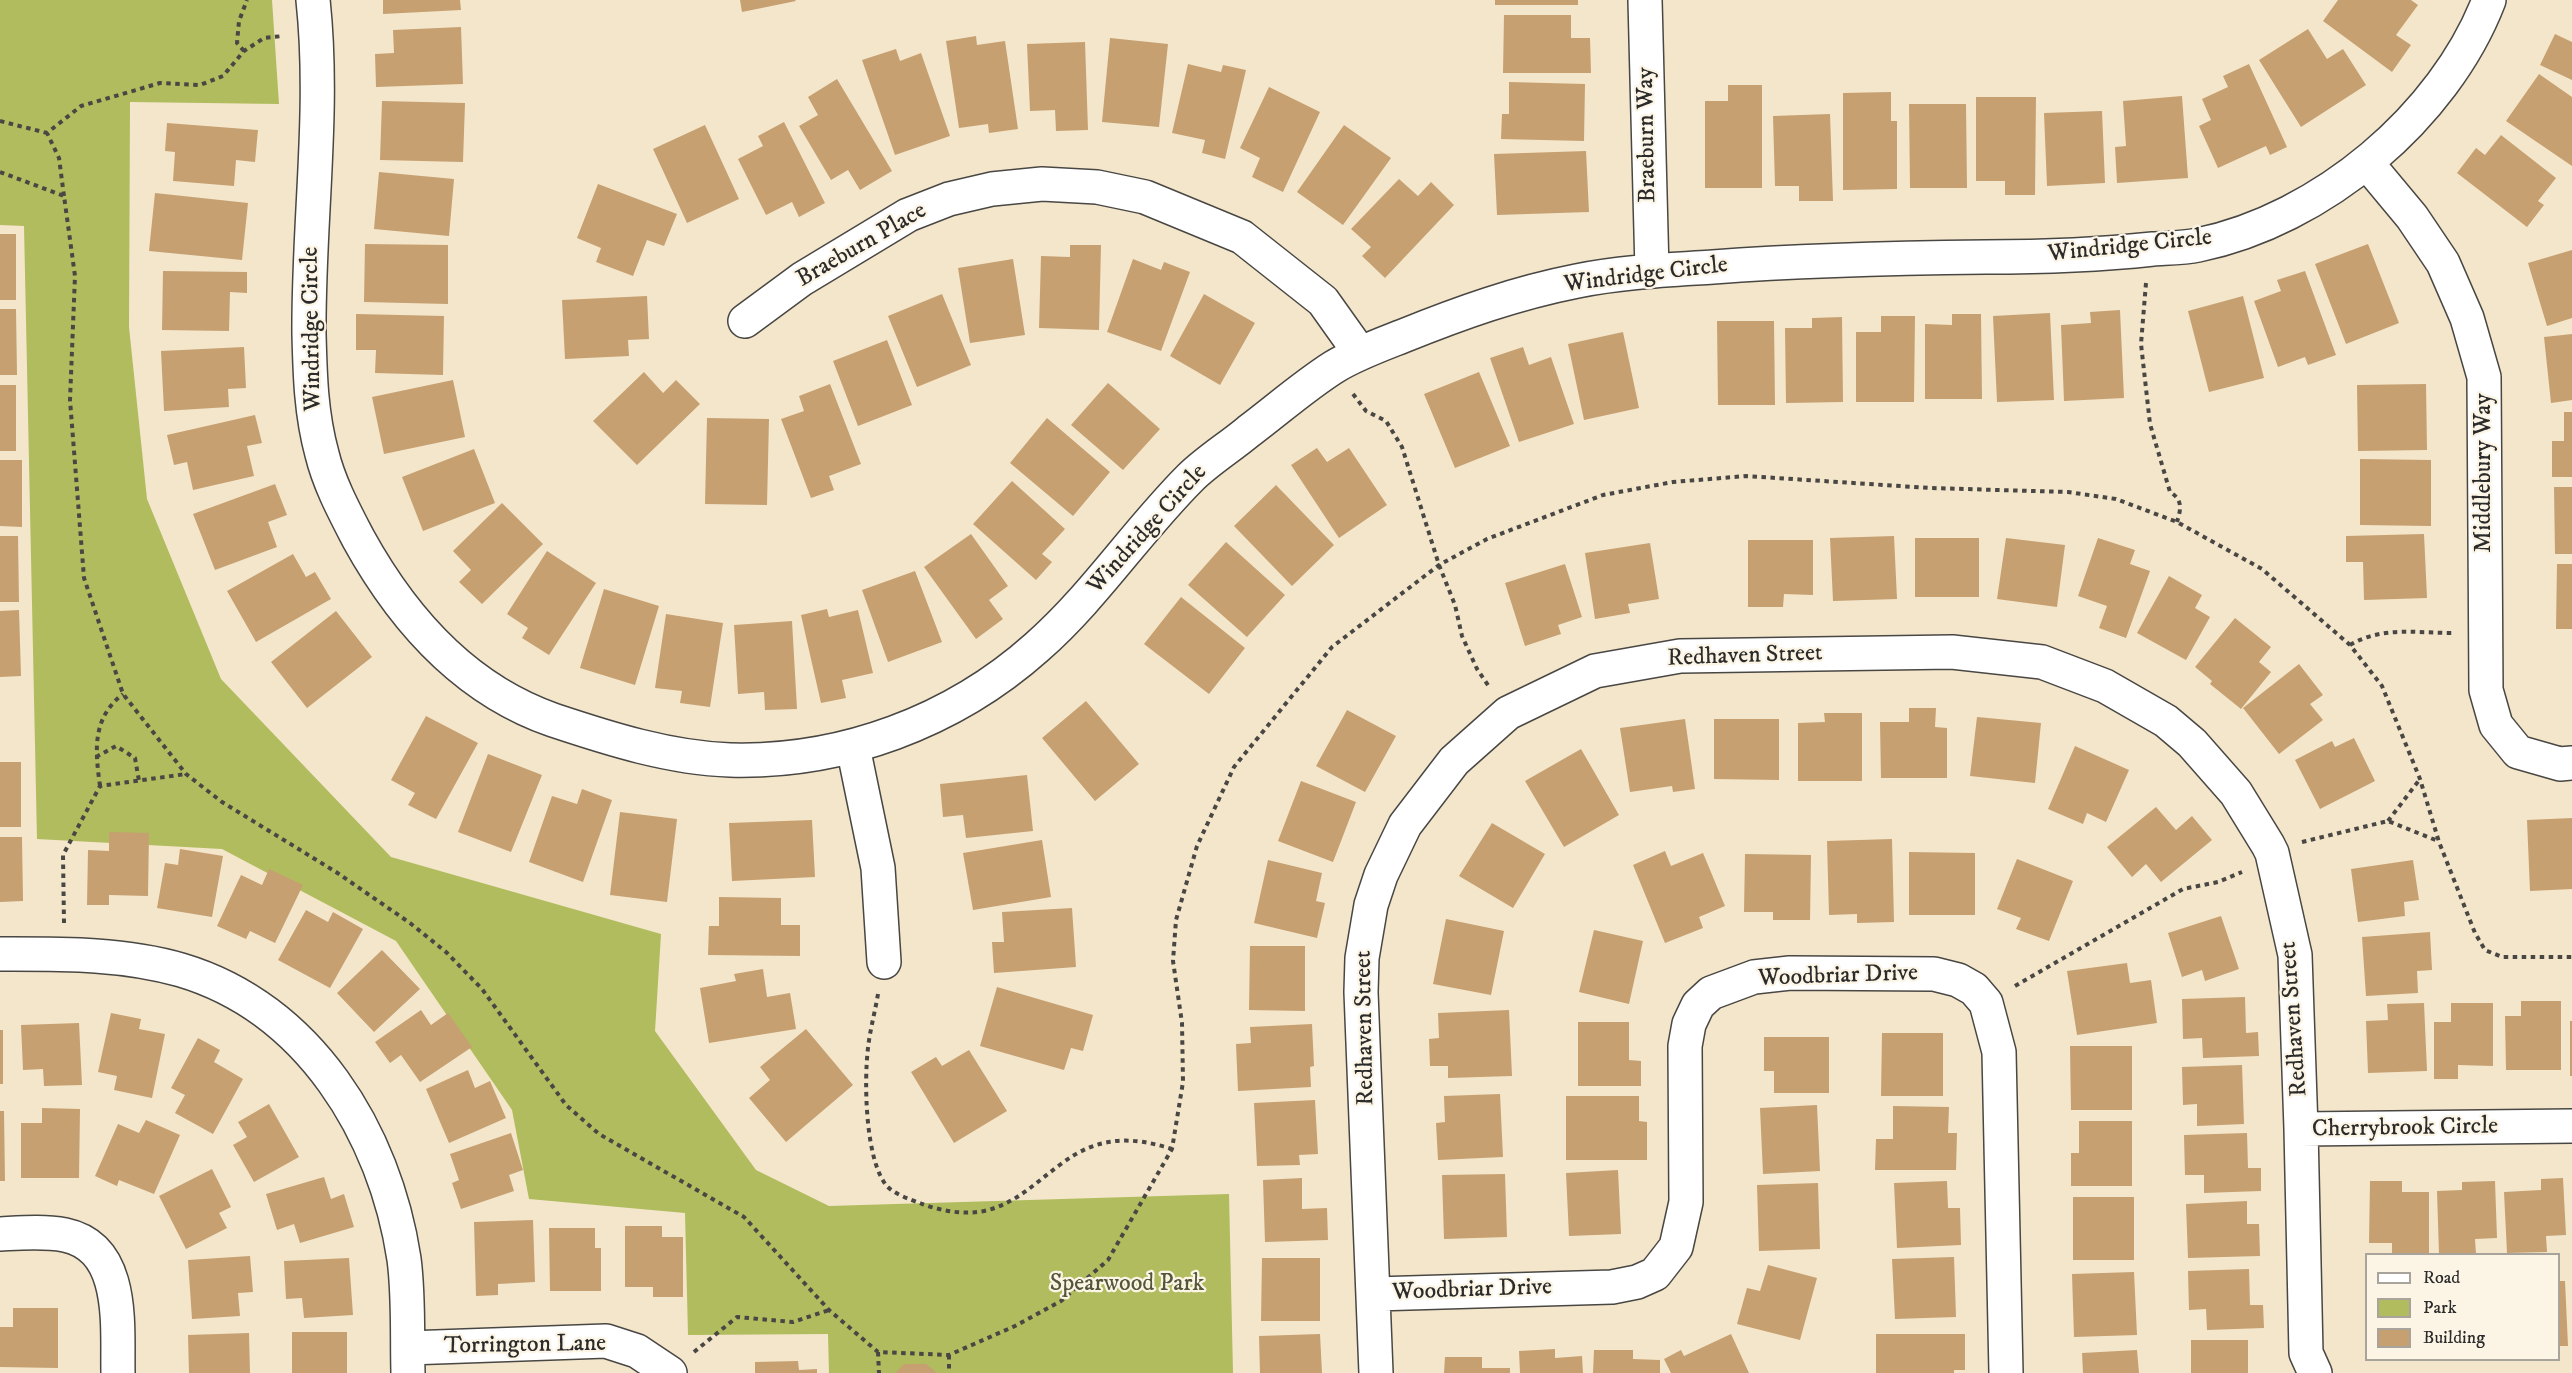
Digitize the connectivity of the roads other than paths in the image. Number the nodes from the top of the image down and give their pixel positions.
1 (313, 0) edge
2 (1645, 0) edge
3 (2489, 0) edge
4 (2367, 163) junction
5 (1652, 271) junction
6 (745, 321) dead end
7 (1346, 360) junction
8 (853, 747) junction
9 (2572, 763) edge
10 (0, 954) edge
11 (884, 962) road end
12 (2572, 1126) edge
13 (2301, 1130) junction
14 (0, 1234) edge
15 (1375, 1294) junction
16 (408, 1361) edge
17 (678, 1366) edge
18 (118, 1373) edge
19 (1377, 1373) edge
20 (2006, 1373) edge
21 (2315, 1373) edge

1 - 8 street, Windridge Circle
2 - 5 street, Braeburn Way
3 - 4 street, Windridge Circle
4 - 5 street, Windridge Circle
4 - 9 street, Middlebury Way
5 - 7 street, Windridge Circle
6 - 7 street, Braeburn Place
7 - 8 street, Windridge Circle
8 - 11 street
10 - 16 street
12 - 13 street, Cherrybrook Circle
13 - 15 street, Redhaven Street
13 - 21 street, Cherrybrook Circle
14 - 18 street
15 - 19 street, Redhaven Street
15 - 20 street, Woodbriar Drive
16 - 17 street, Torrington Lane

